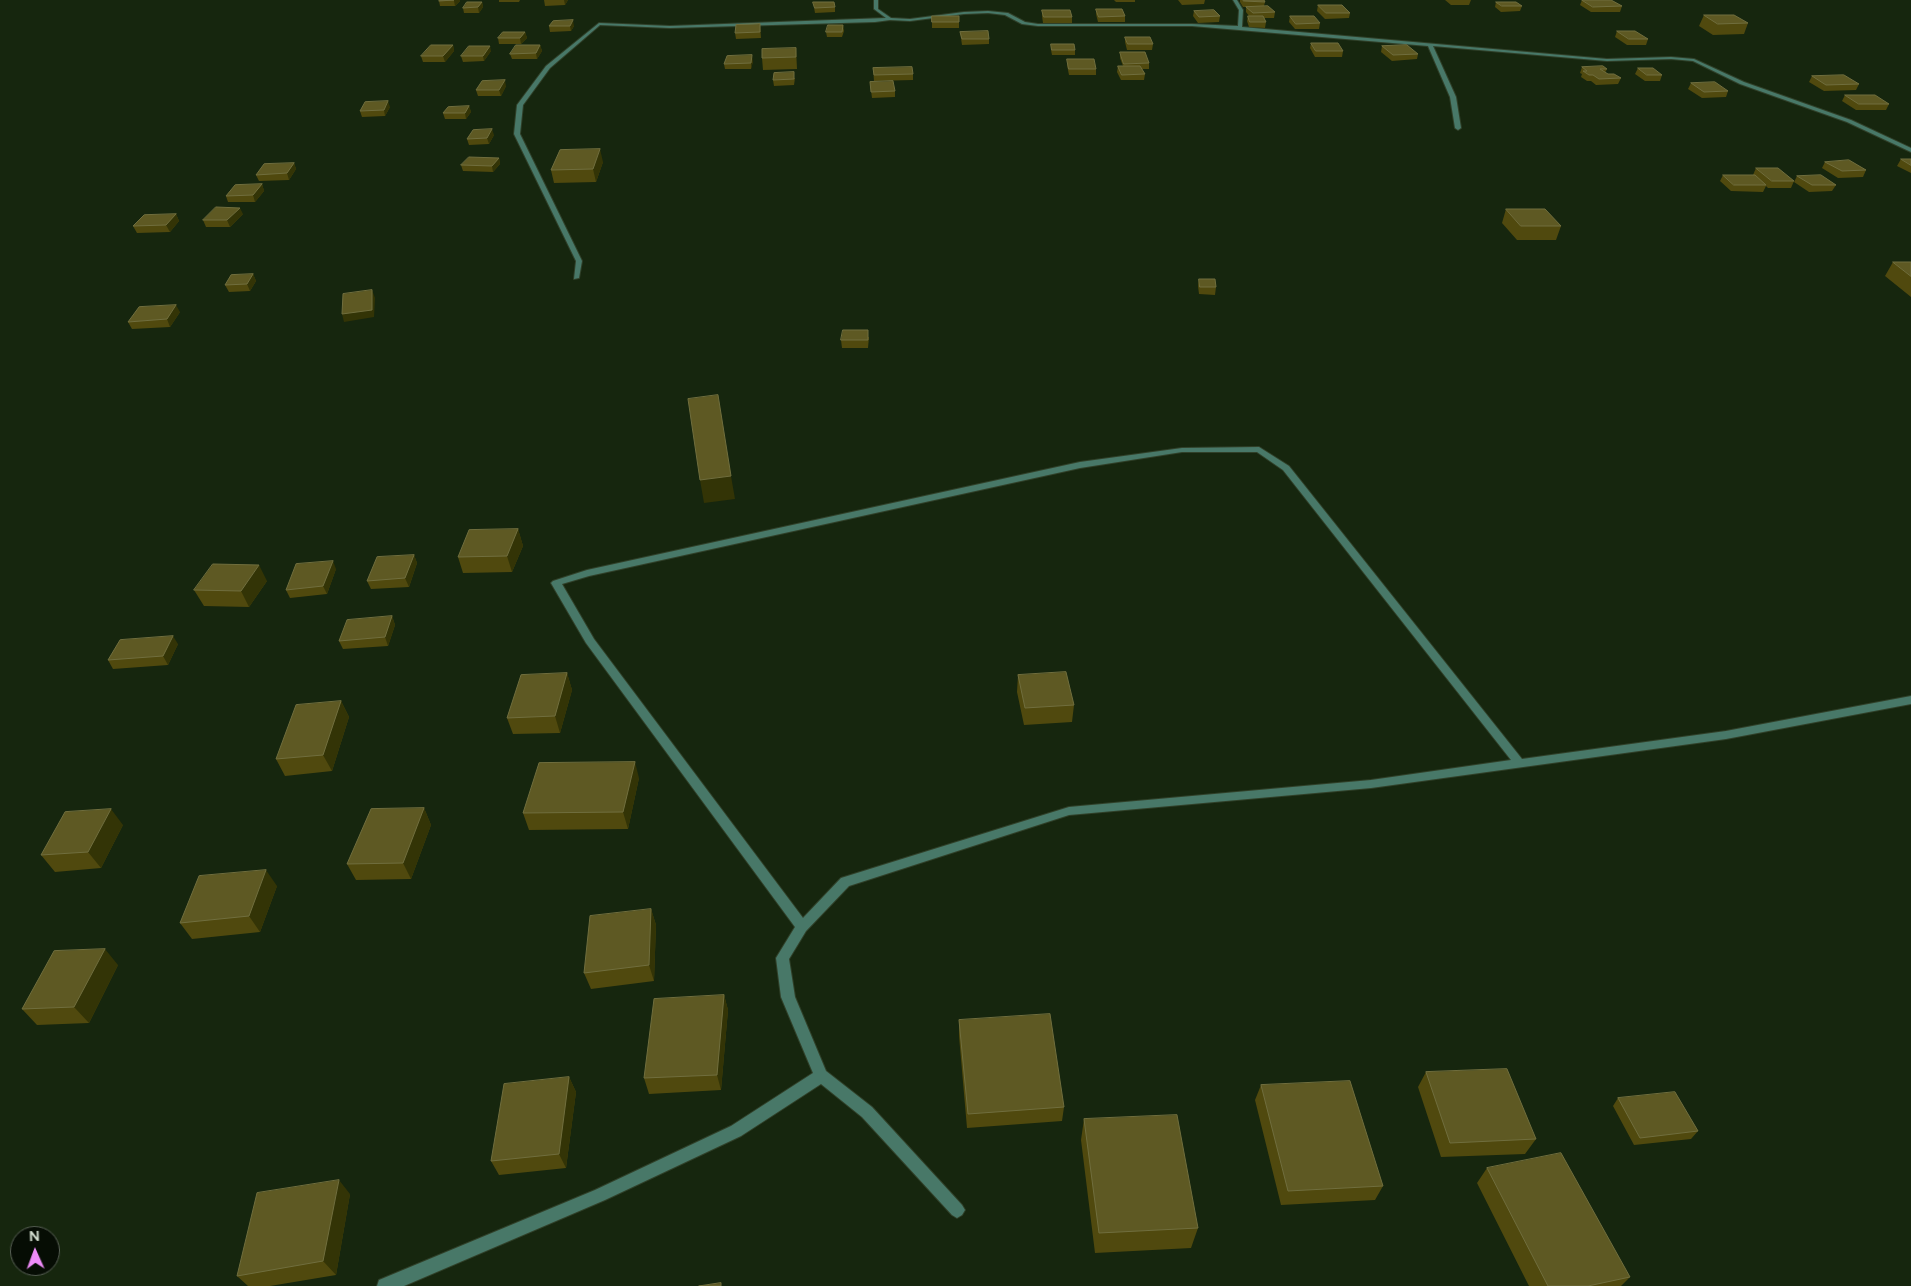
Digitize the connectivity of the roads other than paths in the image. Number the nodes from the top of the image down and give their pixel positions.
1 (876, 0) edge
2 (1235, 0) edge
3 (890, 19) junction
4 (1240, 28) junction
5 (1430, 45) junction
6 (1458, 128) dead end
7 (1911, 150) edge
8 (576, 278) dead end
9 (1911, 700) edge
10 (1520, 764) junction
11 (802, 927) junction
12 (821, 1076) junction
13 (957, 1210) dead end
14 (385, 1286) edge

1 - 3 street
2 - 4 street
3 - 4 street
3 - 8 street
4 - 5 street
5 - 6 street
5 - 7 street
9 - 10 street
10 - 11 street
10 - 11 street
11 - 12 street
12 - 13 street
12 - 14 street

